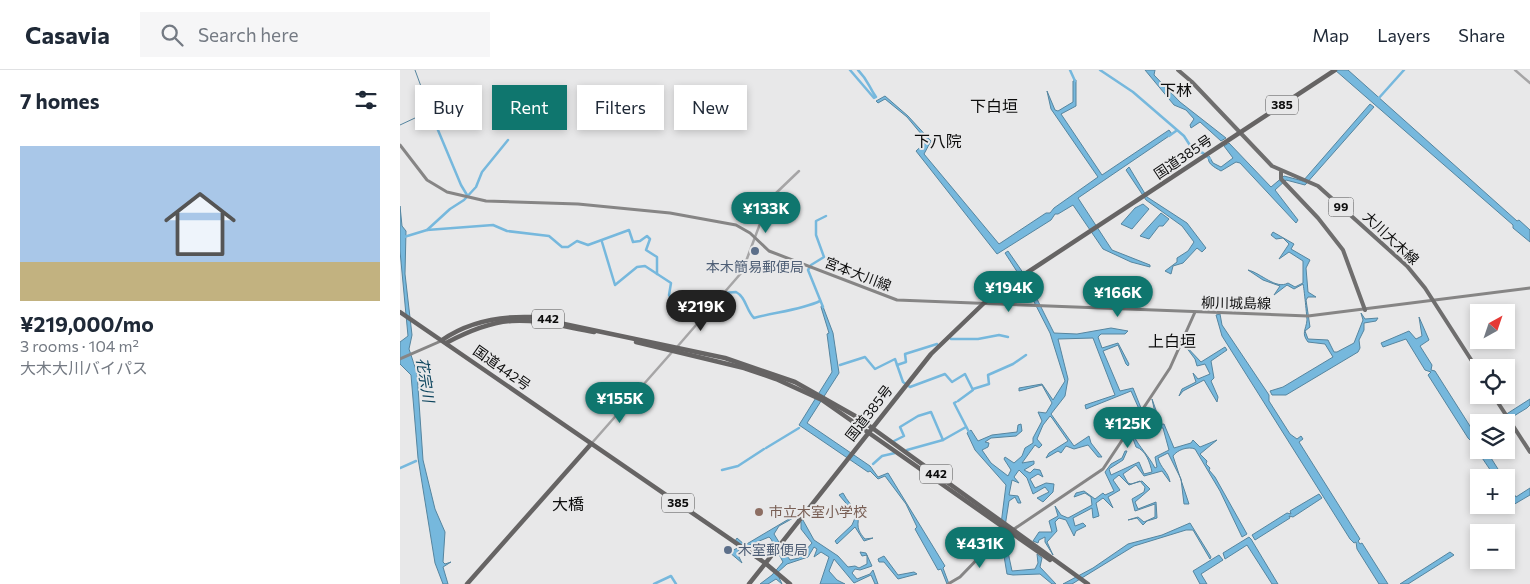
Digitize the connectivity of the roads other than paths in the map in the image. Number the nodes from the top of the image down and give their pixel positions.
1 (1178, 70) edge
2 (1335, 70) edge
3 (1516, 70) edge
4 (1530, 83) edge
5 (1240, 132) junction
6 (400, 145) edge
7 (799, 171) dead end
8 (1281, 172) junction
9 (756, 239) junction
10 (1530, 288) edge
11 (1433, 301) junction
12 (984, 303) junction
13 (1365, 310) junction
14 (400, 312) edge
15 (1195, 312) junction
16 (441, 340) junction
17 (675, 349) junction
18 (400, 359) edge
19 (1471, 359) edge
20 (1499, 404) edge
21 (870, 430) junction
22 (591, 444) junction
23 (1530, 452) edge
24 (1006, 529) junction
25 (766, 563) junction
26 (1077, 578) junction
27 (467, 584) edge
28 (749, 584) edge
29 (790, 584) edge
30 (948, 584) edge
31 (1084, 584) edge
32 (1088, 584) edge

1 - 5 main road, 大川大木線 / 99
2 - 5 highway, 国道385号 / 385
3 - 4 street
5 - 8 main road, 大川大木線 / 99
5 - 12 highway, 国道385号 / 385
6 - 9 main road, 宮本大川線
7 - 9 street
8 - 11 main road, 大川大木線 / 99
8 - 13 main road, 大川大木線 / 99
9 - 12 main road, 宮本大川線
9 - 17 street
10 - 11 main road, 柳川城島線
11 - 13 main road, 柳川城島線
11 - 19 main road, 大川大木線 / 99
12 - 15 main road, 宮本大川線
12 - 21 highway, 国道385号 / 385
13 - 15 main road, 柳川城島線
14 - 16 highway, 国道442号
15 - 24 main road, 柳川城島線
16 - 17 highway, 442
16 - 18 main road
16 - 22 highway, 国道442号
17 - 21 highway, 442
17 - 22 street
20 - 23 main road
21 - 24 highway, 442
21 - 24 highway, 442
21 - 25 highway, 国道385号 / 385
22 - 25 highway, 385
22 - 27 highway
24 - 26 highway, 442
24 - 30 main road, 柳川城島線
25 - 28 highway, 385
25 - 29 highway
26 - 31 highway, 442
26 - 32 highway, 442

